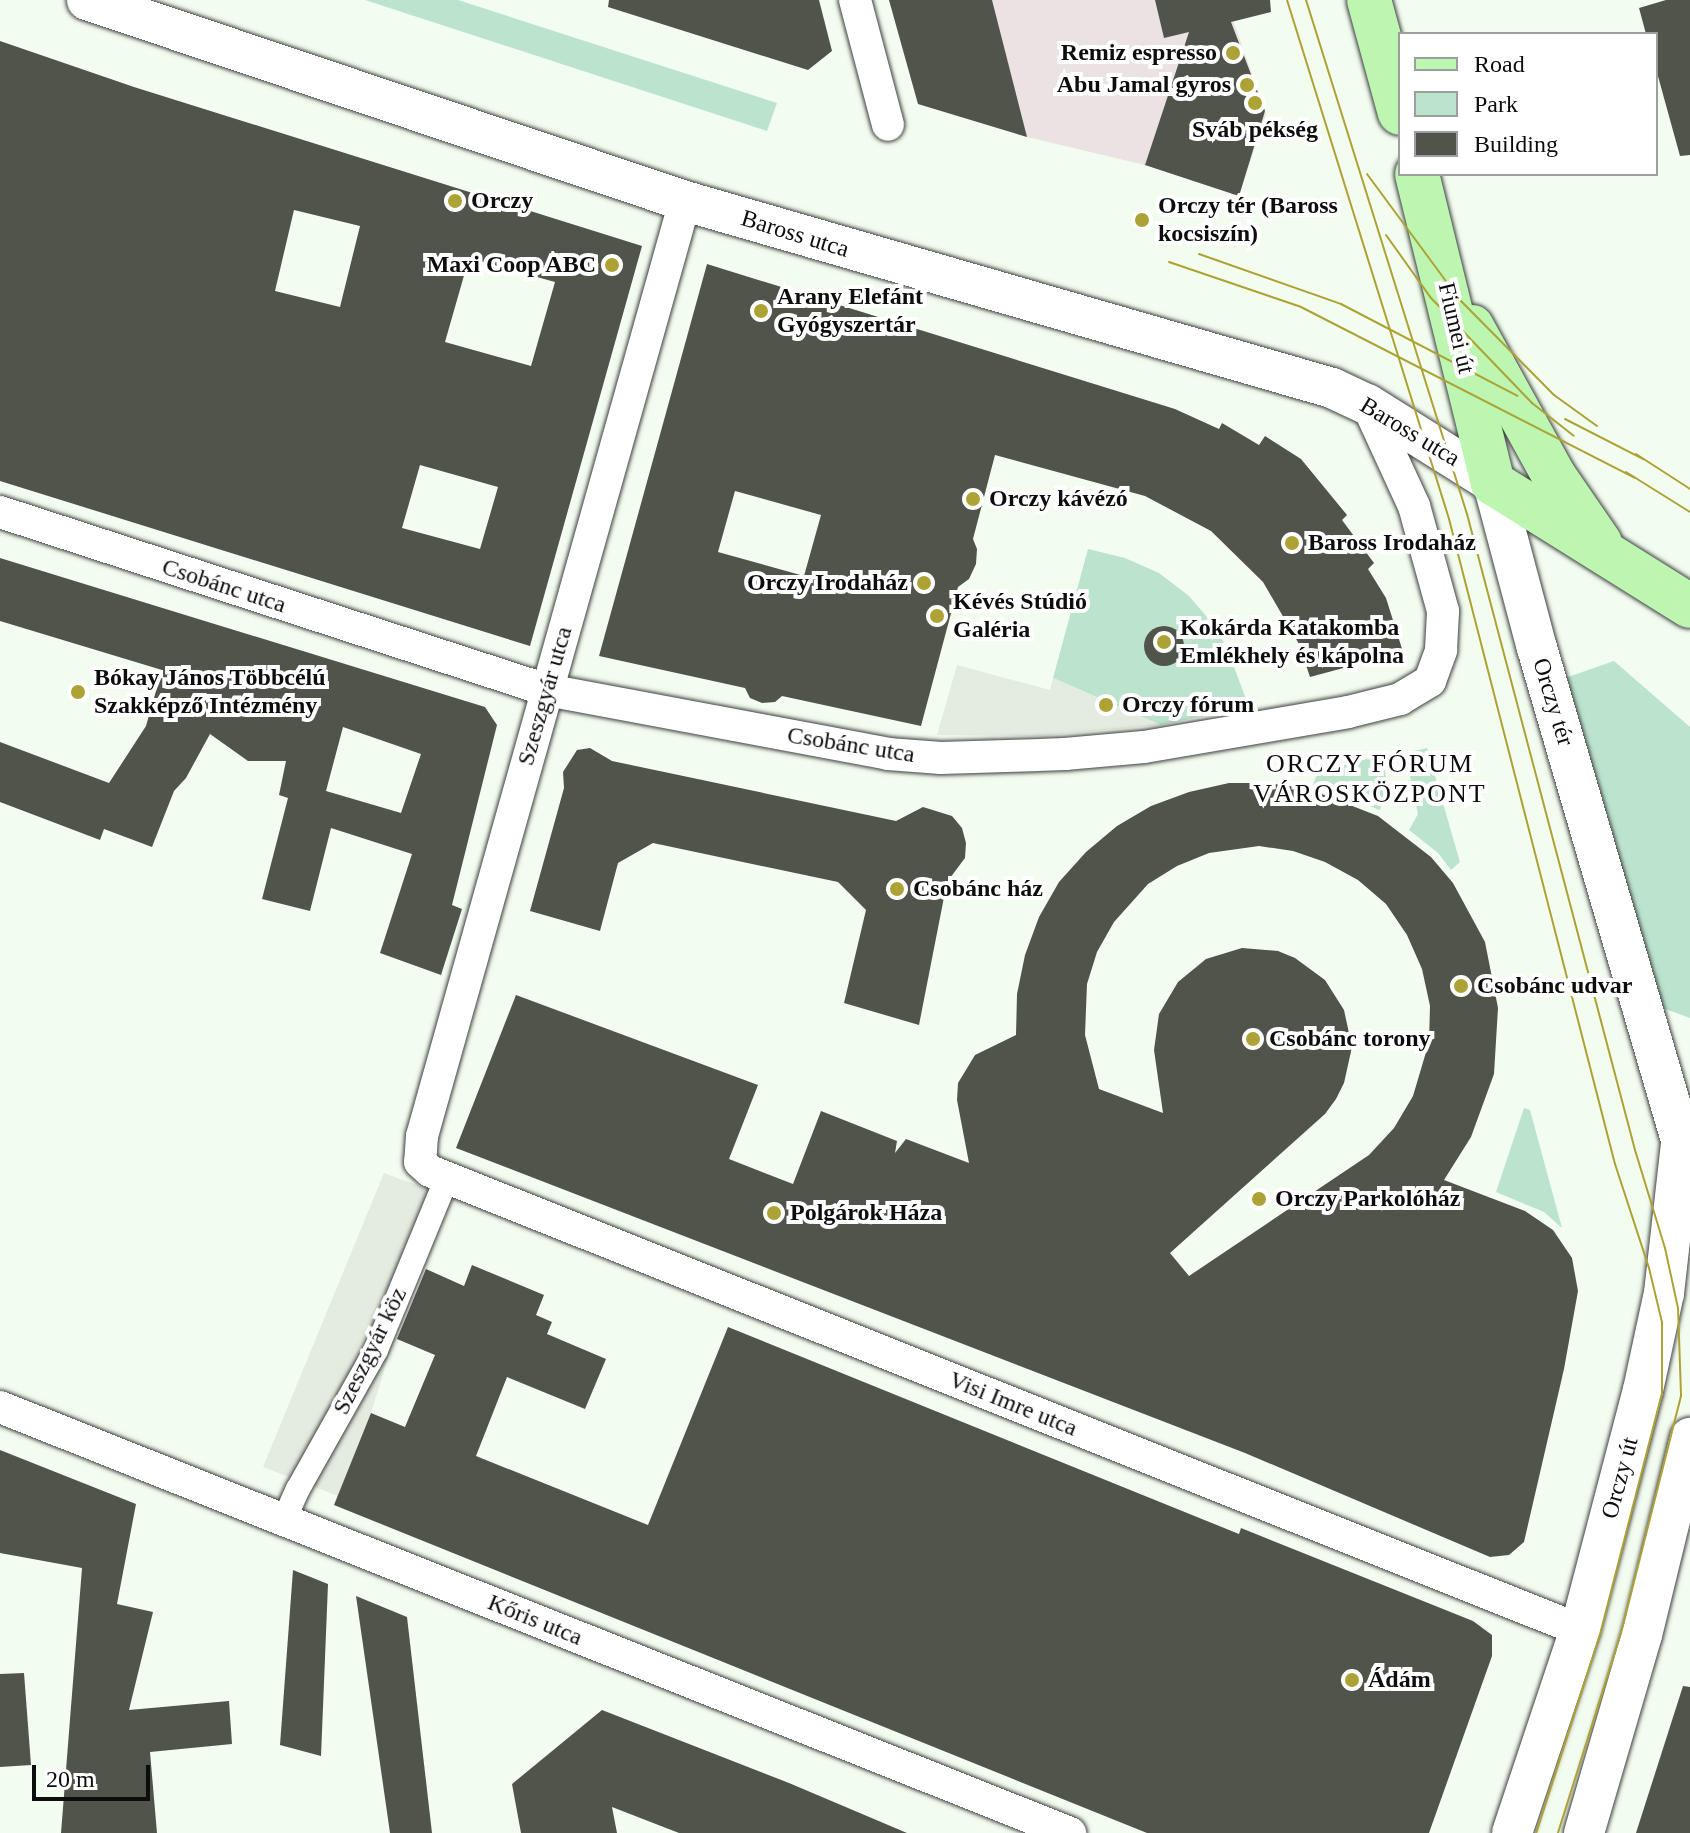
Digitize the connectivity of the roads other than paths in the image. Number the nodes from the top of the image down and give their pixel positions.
1 (87, 0) edge
2 (855, 0) edge
3 (1369, 0) edge
4 (1398, 106) edge
5 (888, 125) dead end
6 (1418, 176) edge
7 (685, 201) junction
8 (1436, 244) junction
9 (1367, 404) junction
10 (1493, 483) junction
11 (0, 512) edge
12 (1610, 557) junction
13 (1690, 606) edge
14 (547, 690) junction
15 (1688, 1147) edge
16 (447, 1178) junction
17 (0, 1407) edge
18 (1690, 1438) edge
19 (284, 1520) junction
20 (1580, 1630) junction
21 (1070, 1833) edge
22 (1512, 1833) edge
23 (1584, 1833) edge

1 - 7 street, Baross utca
2 - 5 street
3 - 4 main road
6 - 8 main road, Fiumei út
7 - 9 street, Baross utca
7 - 14 street, Szeszgyár utca
8 - 10 main road, Fiumei út
8 - 12 main road
9 - 10 street, Baross utca
9 - 14 street, Csobánc utca
10 - 12 main road
10 - 15 street, Orczy tér
11 - 14 street, Csobánc utca
12 - 13 main road
14 - 16 street, Szeszgyár utca
15 - 20 street, Orczy út
16 - 19 street, Szeszgyár köz
16 - 20 street, Visi Imre utca
17 - 19 street, Kőris utca
18 - 23 street
19 - 21 street, Kőris utca
20 - 22 street, Orczy út

